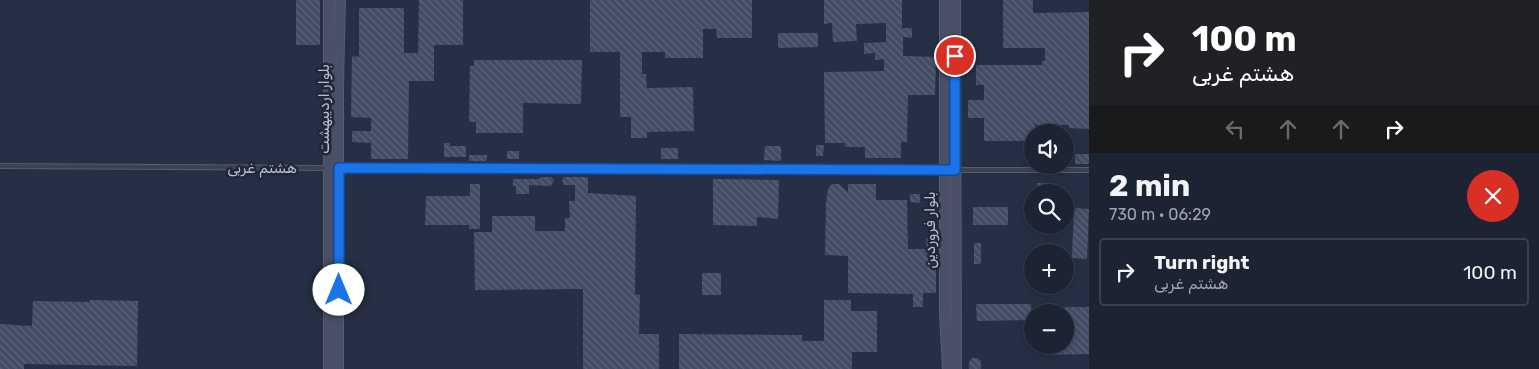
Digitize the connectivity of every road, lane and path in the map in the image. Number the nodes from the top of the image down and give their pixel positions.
1 (330, 0) edge
2 (340, 0) edge
3 (945, 0) edge
4 (955, 0) edge
5 (0, 166) edge
6 (334, 168) junction
7 (944, 170) junction
8 (955, 170) junction
9 (1089, 170) edge
10 (329, 369) edge
11 (338, 369) edge
12 (948, 369) edge
13 (956, 369) edge

1 - 6 street, بلوار اردیبهشت
2 - 6 street, بلوار اردیبهشت
3 - 7 street, بلوار فروردین
4 - 8 street, بلوار فروردین
5 - 6 lane, هشتم غربی
6 - 7 lane, هشتم غربی
6 - 10 street, بلوار اردیبهشت
6 - 11 street, بلوار اردیبهشت
7 - 8 street
7 - 12 street, بلوار فروردین
8 - 9 lane
8 - 13 street, بلوار فروردین

